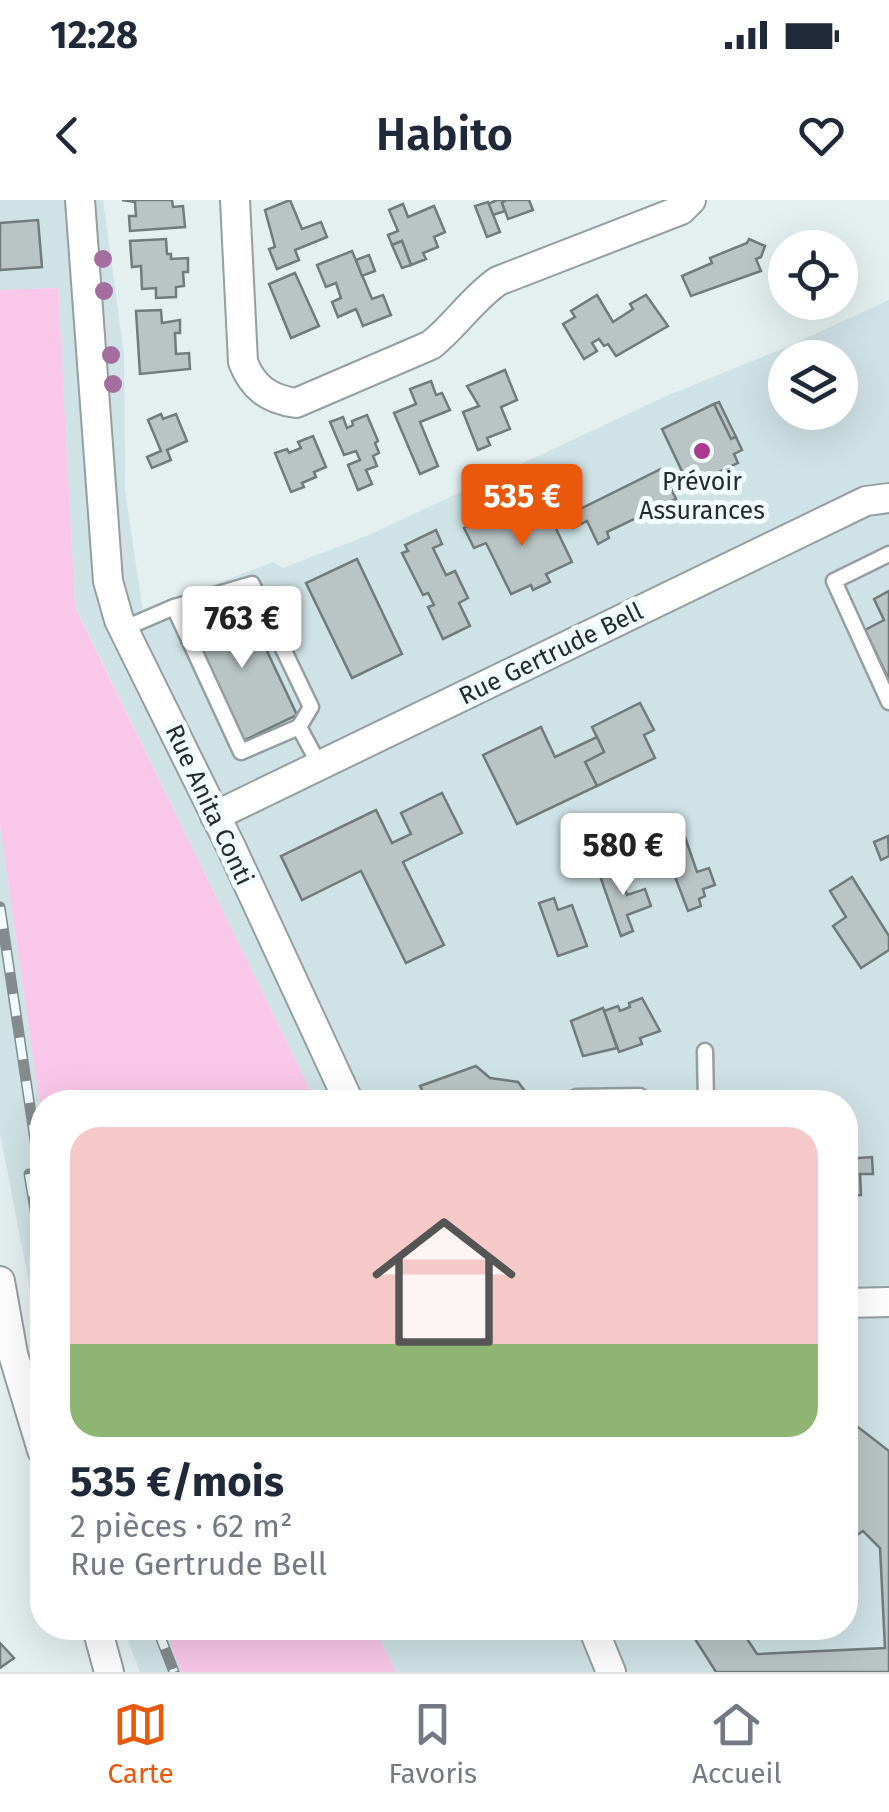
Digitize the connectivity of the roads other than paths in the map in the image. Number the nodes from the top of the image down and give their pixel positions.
1 (80, 200) edge
2 (234, 200) edge
3 (690, 200) edge
4 (889, 498) edge
5 (889, 554) edge
6 (174, 607) junction
7 (123, 629) junction
8 (889, 702) edge
9 (299, 727) junction
10 (320, 766) junction
11 (216, 816) junction
12 (705, 1051) dead end
13 (343, 1090) edge
14 (706, 1090) edge
15 (0, 1281) edge
16 (889, 1302) edge
17 (858, 1303) edge
18 (30, 1410) edge
19 (100, 1640) edge
20 (598, 1640) edge
21 (109, 1672) edge
22 (610, 1672) edge

1 - 7 street, Rue Anita Conti
2 - 3 street
4 - 10 street, Rue Gertrude Bell
5 - 8 lane
6 - 7 lane
6 - 9 lane
6 - 9 lane
7 - 11 street, Rue Anita Conti
9 - 10 lane
10 - 11 street, Rue Gertrude Bell
11 - 13 street, Rue Anita Conti
12 - 14 lane
15 - 18 street
16 - 17 street
19 - 21 street
20 - 22 street

